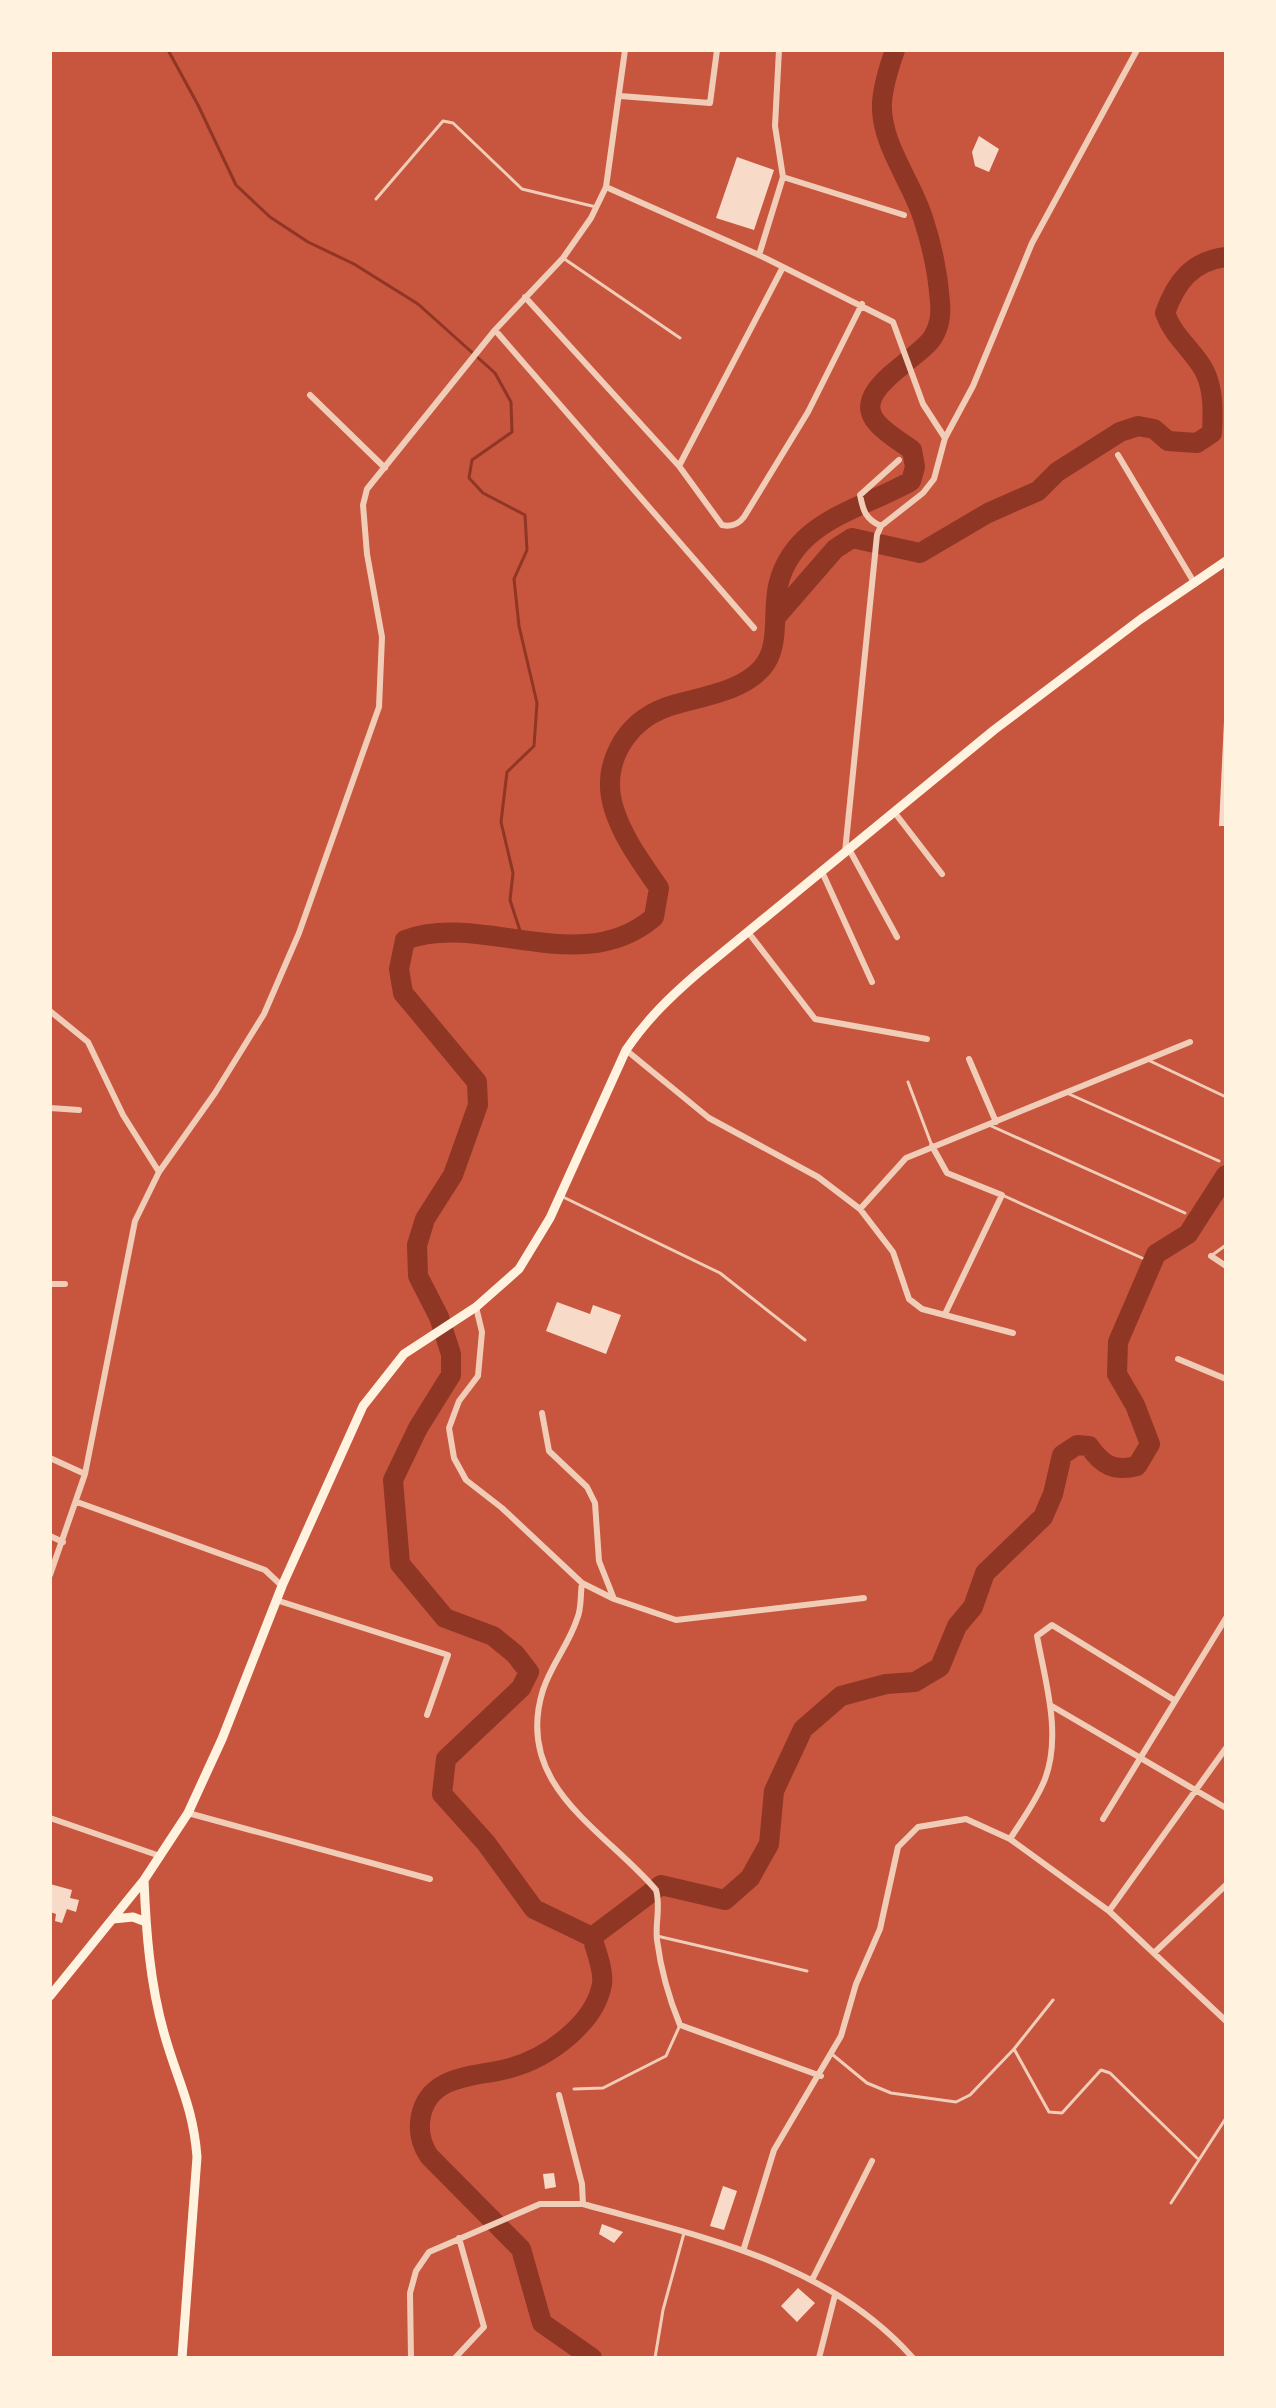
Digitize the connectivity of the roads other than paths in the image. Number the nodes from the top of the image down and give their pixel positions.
1 (625, 50) edge
2 (717, 50) edge
3 (779, 50) edge
4 (1137, 50) edge
5 (620, 96) junction
6 (783, 177) junction
7 (606, 187) junction
8 (376, 199) dead end
9 (596, 207) junction
10 (904, 215) dead end
11 (759, 255) junction
12 (563, 258) junction
13 (783, 267) junction
14 (525, 297) junction
15 (862, 304) junction
16 (495, 330) junction
17 (680, 338) dead end
18 (310, 395) dead end
19 (945, 438) junction
20 (1118, 455) dead end
21 (899, 460) dead end
22 (679, 466) junction
23 (385, 468) junction
24 (881, 526) junction
25 (1226, 561) edge
26 (1195, 584) junction
27 (754, 628) dead end
28 (895, 813) junction
29 (847, 851) junction
30 (823, 874) junction
31 (942, 874) dead end
32 (748, 932) junction
33 (897, 937) dead end
34 (872, 982) dead end
35 (50, 1011) edge
36 (927, 1039) dead end
37 (1190, 1042) dead end
38 (626, 1050) junction
39 (969, 1059) dead end
40 (1148, 1060) junction
41 (908, 1082) dead end
42 (1069, 1094) junction
43 (1226, 1097) edge
44 (50, 1108) edge
45 (79, 1110) dead end
46 (993, 1124) junction
47 (932, 1146) junction
48 (1219, 1161) dead end
49 (159, 1172) junction
50 (560, 1195) junction
51 (1002, 1195) junction
52 (860, 1209) junction
53 (1185, 1213) dead end
54 (1226, 1245) edge
55 (1211, 1256) joint
56 (1142, 1258) dead end
57 (1226, 1266) edge
58 (50, 1284) edge
59 (65, 1284) dead end
60 (476, 1307) junction
61 (945, 1314) junction
62 (1013, 1333) dead end
63 (805, 1340) dead end
64 (1178, 1359) dead end
65 (1226, 1379) edge
66 (542, 1413) dead end
67 (50, 1458) edge
68 (85, 1474) junction
69 (77, 1502) junction
70 (50, 1536) edge
71 (63, 1542) junction
72 (50, 1575) edge
73 (582, 1583) junction
74 (282, 1586) junction
75 (864, 1598) dead end
76 (614, 1599) junction
77 (276, 1600) junction
78 (1226, 1618) edge
79 (1174, 1700) junction
80 (1049, 1704) junction
81 (427, 1715) dead end
82 (1226, 1748) edge
83 (1140, 1756) junction
84 (1198, 1790) junction
85 (1226, 1808) edge
86 (188, 1813) junction
87 (50, 1818) edge
88 (1103, 1819) dead end
89 (1010, 1839) junction
90 (160, 1856) junction
91 (430, 1879) dead end
92 (144, 1880) junction
93 (1226, 1885) edge
94 (1109, 1911) junction
95 (113, 1919) junction
96 (146, 1922) junction
97 (657, 1936) junction
98 (1155, 1952) junction
99 (807, 1971) dead end
100 (50, 1996) edge
101 (1053, 2000) dead end
102 (1226, 2021) edge
103 (680, 2025) junction
104 (1014, 2049) junction
105 (833, 2055) junction
106 (821, 2076) junction
107 (574, 2089) dead end
108 (559, 2095) dead end
109 (1226, 2118) edge
110 (1197, 2158) junction
111 (872, 2161) dead end
112 (1171, 2203) dead end
113 (583, 2204) junction
114 (685, 2233) junction
115 (459, 2238) junction
116 (744, 2248) junction
117 (812, 2280) junction
118 (835, 2295) junction
119 (182, 2358) edge
120 (411, 2358) edge
121 (455, 2358) edge
122 (655, 2358) edge
123 (819, 2358) edge
124 (913, 2358) edge

1 - 5 street
2 - 5 street
3 - 6 street
4 - 19 street
5 - 7 street
6 - 10 street
6 - 11 street
7 - 9 street
7 - 11 street
8 - 9 lane
9 - 12 street
11 - 13 street
12 - 14 street
12 - 17 lane
13 - 15 street
13 - 22 street
14 - 16 street
14 - 22 street
15 - 19 street
15 - 22 street
16 - 23 street
16 - 27 street
18 - 23 street
19 - 24 street
20 - 26 street
21 - 24 street
23 - 49 street
24 - 29 street
25 - 26 main road
26 - 28 main road
28 - 29 main road
28 - 31 street
29 - 30 main road
29 - 33 street
30 - 32 main road
30 - 34 street
32 - 36 street
32 - 38 main road
35 - 49 street
37 - 40 street
38 - 50 main road
38 - 52 street
39 - 46 street
40 - 42 street
40 - 43 lane
41 - 47 lane
42 - 46 street
42 - 48 lane
44 - 45 street
46 - 47 street
46 - 53 lane
47 - 51 street
47 - 52 street
49 - 68 street
50 - 60 main road
50 - 63 lane
51 - 56 lane
51 - 61 street
52 - 61 street
54 - 55 lane
55 - 57 street
58 - 59 street
60 - 73 street
60 - 74 main road
61 - 62 street
64 - 65 street
66 - 76 street
67 - 68 street
68 - 69 street
69 - 71 street
69 - 74 street
70 - 71 street
71 - 72 street
73 - 76 street
73 - 97 street
74 - 77 main road
75 - 76 street
77 - 81 street
77 - 86 main road
78 - 79 street
79 - 80 street
79 - 83 street
80 - 83 street
80 - 89 street
82 - 84 street
83 - 84 street
83 - 88 street
84 - 85 street
84 - 94 street
86 - 90 main road
86 - 91 street
87 - 90 street
89 - 94 street
89 - 105 street
90 - 92 main road
92 - 95 main road
92 - 96 main road
93 - 98 street
94 - 98 street
95 - 96 main road
95 - 100 main road
96 - 119 main road
97 - 99 lane
97 - 103 street
98 - 102 street
101 - 104 lane
103 - 106 street
103 - 107 lane
104 - 105 lane
104 - 110 lane
105 - 106 street
106 - 116 street
108 - 113 street
109 - 110 lane
110 - 112 lane
111 - 117 street
113 - 114 street
113 - 115 street
114 - 116 street
114 - 122 lane
115 - 120 street
115 - 121 street
116 - 117 street
117 - 118 street
118 - 123 street
118 - 124 street

